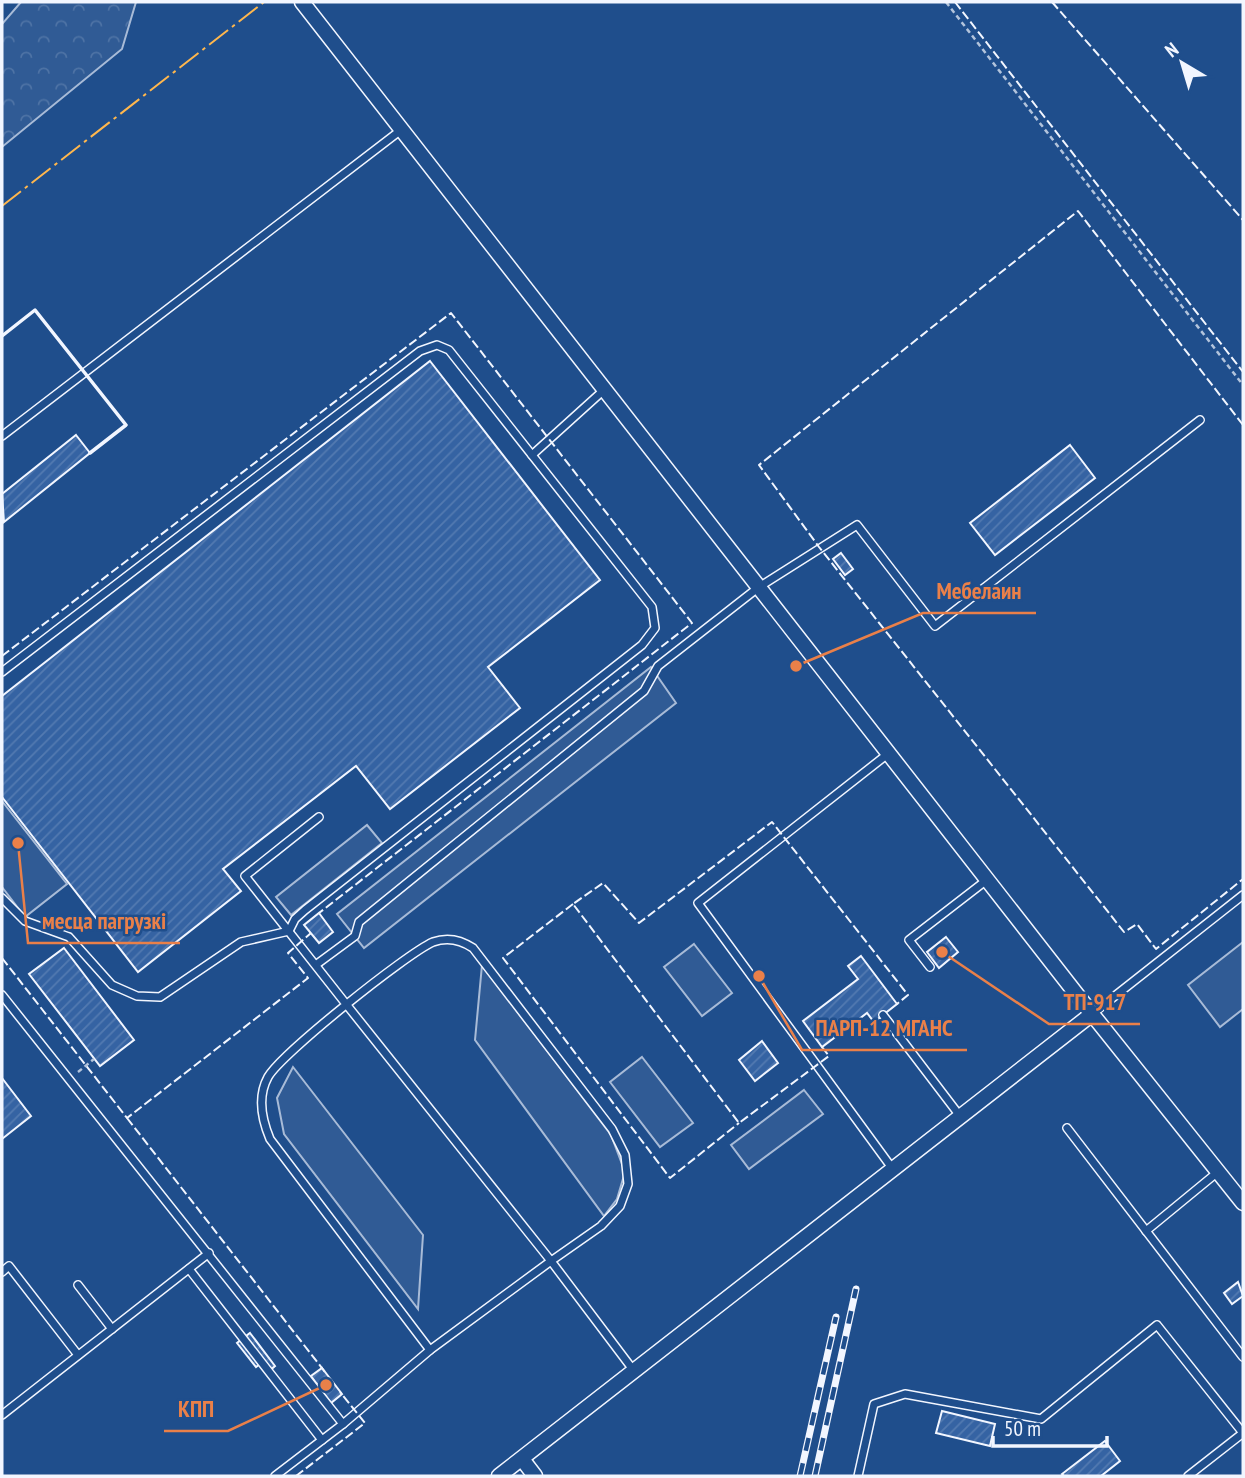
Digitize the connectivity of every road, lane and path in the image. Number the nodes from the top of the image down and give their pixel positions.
1 (302, 2) edge
2 (946, 2) edge
3 (402, 129) junction
4 (1243, 385) edge
5 (605, 388) junction
6 (1200, 420) dead end
7 (2, 436) edge
8 (532, 455) junction
9 (759, 587) junction
10 (2, 672) edge
11 (889, 753) junction
12 (320, 817) dead end
13 (988, 879) junction
14 (1243, 895) edge
15 (2, 898) edge
16 (289, 931) junction
17 (317, 964) junction
18 (930, 967) dead end
19 (2, 995) edge
20 (346, 1004) junction
21 (1092, 1014) junction
22 (883, 1015) dead end
23 (94, 1059) dead end
24 (85, 1065) dead end
25 (960, 1116) junction
26 (1067, 1128) dead end
27 (892, 1168) junction
28 (1219, 1171) junction
29 (1243, 1203) edge
30 (1146, 1231) junction
31 (209, 1253) junction
32 (551, 1261) junction
33 (188, 1269) junction
34 (2, 1272) edge
35 (78, 1285) dead end
36 (112, 1329) junction
37 (430, 1350) junction
38 (78, 1355) junction
39 (1243, 1357) edge
40 (634, 1371) junction
41 (2, 1415) edge
42 (342, 1424) junction
43 (1243, 1433) edge
44 (322, 1440) junction
45 (522, 1459) junction
46 (275, 1476) edge
47 (499, 1476) edge
48 (535, 1476) edge
49 (858, 1476) edge
50 (1188, 1476) edge

1 - 3 street
2 - 4 path
3 - 5 street
3 - 7 lane
5 - 8 lane
5 - 9 street
6 - 9 lane
8 - 10 lane
8 - 16 lane
9 - 11 street
9 - 17 lane
11 - 13 street
11 - 27 lane
12 - 16 lane
13 - 18 lane
13 - 21 street
14 - 21 lane
15 - 16 lane
16 - 17 lane
17 - 20 lane
19 - 31 lane
20 - 32 lane
20 - 32 lane
20 - 37 lane
21 - 25 street
21 - 28 street
22 - 25 lane
23 - 24 path
25 - 27 street
26 - 30 lane
27 - 40 street
28 - 29 street
28 - 30 lane
30 - 39 lane
31 - 33 lane
31 - 42 lane
32 - 37 lane
32 - 40 lane
33 - 36 lane
33 - 44 lane
34 - 38 lane
35 - 36 lane
36 - 38 lane
37 - 42 lane
38 - 41 lane
40 - 45 street
42 - 44 lane
43 - 49 lane
43 - 50 lane
44 - 46 lane
45 - 47 street
45 - 48 street

